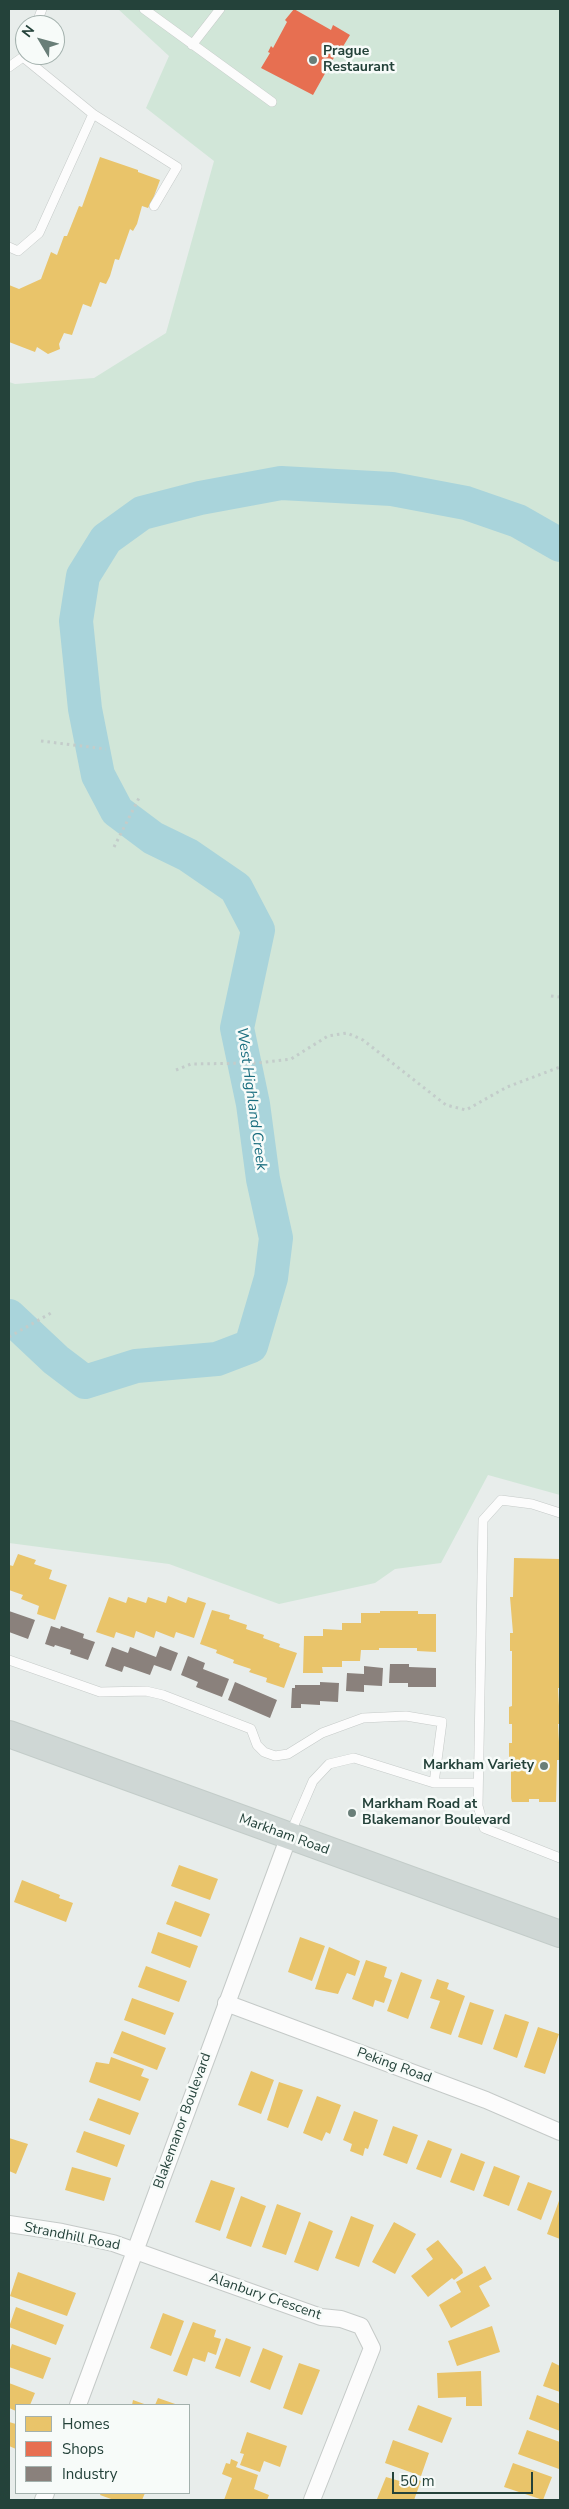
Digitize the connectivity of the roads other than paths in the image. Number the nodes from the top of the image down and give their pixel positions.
1 (144, 9) edge
2 (220, 9) edge
3 (192, 45) junction
4 (36, 65) edge
5 (272, 102) dead end
6 (94, 114) junction
7 (154, 206) dead end
8 (9, 247) edge
9 (560, 1513) edge
10 (9, 1660) edge
11 (9, 1734) edge
12 (434, 1783) junction
13 (478, 1783) junction
14 (289, 1836) junction
15 (560, 1858) edge
16 (560, 1934) edge
17 (226, 2003) junction
18 (560, 2132) edge
19 (9, 2224) edge
20 (135, 2250) junction
21 (78, 2404) edge
22 (312, 2500) edge

1 - 3 lane
2 - 3 lane
3 - 5 lane
4 - 6 lane
6 - 7 lane
6 - 8 lane
9 - 13 lane
10 - 12 lane
11 - 14 main road, Markham Road
12 - 13 lane
12 - 14 lane
13 - 15 lane
14 - 16 main road, Markham Road
14 - 17 street, Blakemanor Boulevard
17 - 18 street, Peking Road
17 - 20 street, Blakemanor Boulevard
19 - 20 street, Strandhill Road
20 - 21 street, Blakemanor Boulevard
20 - 22 street, Alanbury Crescent

